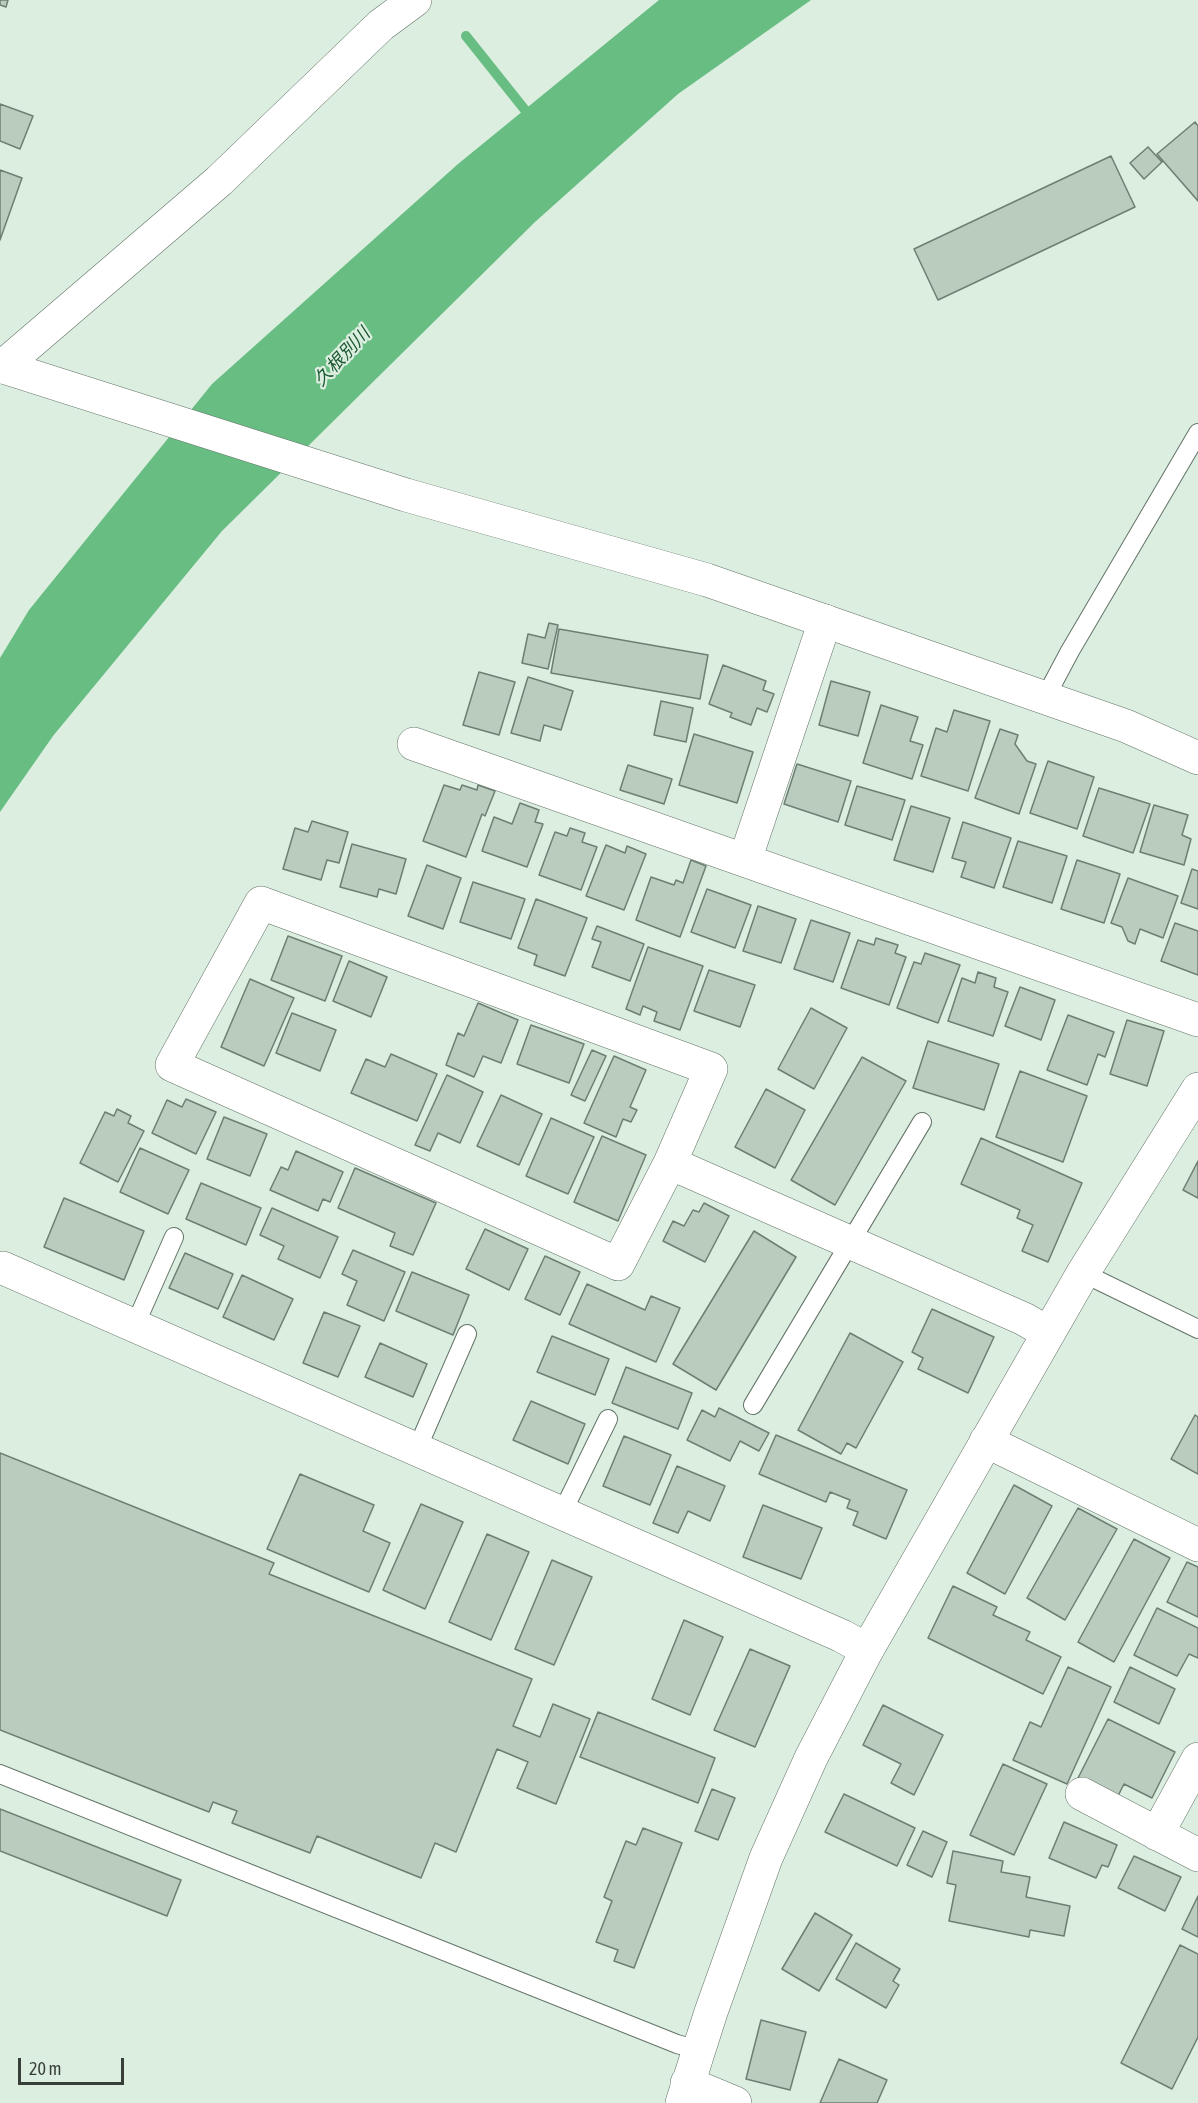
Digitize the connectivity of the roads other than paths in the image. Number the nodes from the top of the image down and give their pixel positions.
1 (416, 0) edge
2 (1, 367) edge
3 (1198, 433) edge
4 (825, 621) junction
5 (1045, 698) junction
6 (414, 744) dead end
7 (1198, 758) edge
8 (745, 860) junction
9 (1198, 1020) edge
10 (1198, 1089) edge
11 (922, 1122) dead end
12 (670, 1163) junction
13 (174, 1237) dead end
14 (850, 1242) junction
15 (3, 1268) dead end
16 (1083, 1273) junction
17 (135, 1325) junction
18 (1198, 1329) edge
19 (467, 1334) dead end
20 (1048, 1334) junction
21 (753, 1405) dead end
22 (608, 1419) dead end
23 (986, 1441) junction
24 (417, 1449) junction
25 (562, 1513) junction
26 (1198, 1545) edge
27 (867, 1650) junction
28 (1198, 1759) edge
29 (0, 1774) edge
30 (1082, 1794) dead end
31 (1157, 1834) junction
32 (1198, 1855) edge
33 (699, 2050) junction
34 (685, 2093) edge
35 (735, 2103) edge

1 - 2 street
2 - 4 street
3 - 5 lane
4 - 5 street
4 - 8 street
5 - 7 street
6 - 8 street
8 - 9 street
10 - 16 street
11 - 14 lane
12 - 12 street
12 - 14 street
13 - 17 lane
14 - 20 street
14 - 21 lane
15 - 17 street
16 - 18 lane
16 - 20 street
17 - 24 street
19 - 24 lane
20 - 23 street
22 - 25 lane
23 - 26 street
23 - 27 street
24 - 25 street
25 - 27 street
27 - 33 street
28 - 31 street
29 - 33 lane
30 - 31 street
31 - 32 street
33 - 34 street
34 - 35 street

